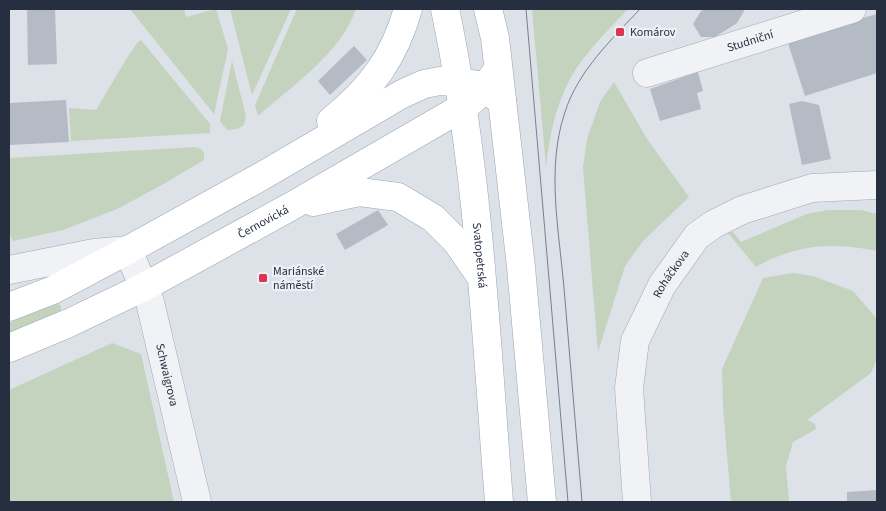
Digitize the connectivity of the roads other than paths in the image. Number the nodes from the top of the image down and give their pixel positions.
1 (408, 9) edge
2 (445, 9) edge
3 (488, 9) edge
4 (852, 9) edge
5 (647, 74) dead end
6 (495, 86) junction
7 (460, 95) junction
8 (262, 176) junction
9 (877, 185) edge
10 (290, 207) junction
11 (128, 250) junction
12 (9, 270) edge
13 (481, 277) junction
14 (144, 287) junction
15 (9, 307) edge
16 (9, 348) edge
17 (197, 502) edge
18 (499, 502) edge
19 (542, 502) edge
20 (637, 502) edge

1 - 8 main road
2 - 7 main road, Svatopetrská
3 - 6 main road
4 - 5 street, Studniční
6 - 7 main road
6 - 19 main road
7 - 8 main road
7 - 10 main road, Černovická
7 - 13 main road, Svatopetrská
8 - 11 main road
9 - 20 street, Roháčkova
10 - 13 main road
10 - 14 main road, Černovická
11 - 12 street
11 - 14 street, Schwaigrova
11 - 15 main road
13 - 18 main road, Svatopetrská
14 - 16 main road, Černovická
14 - 17 street, Schwaigrova

